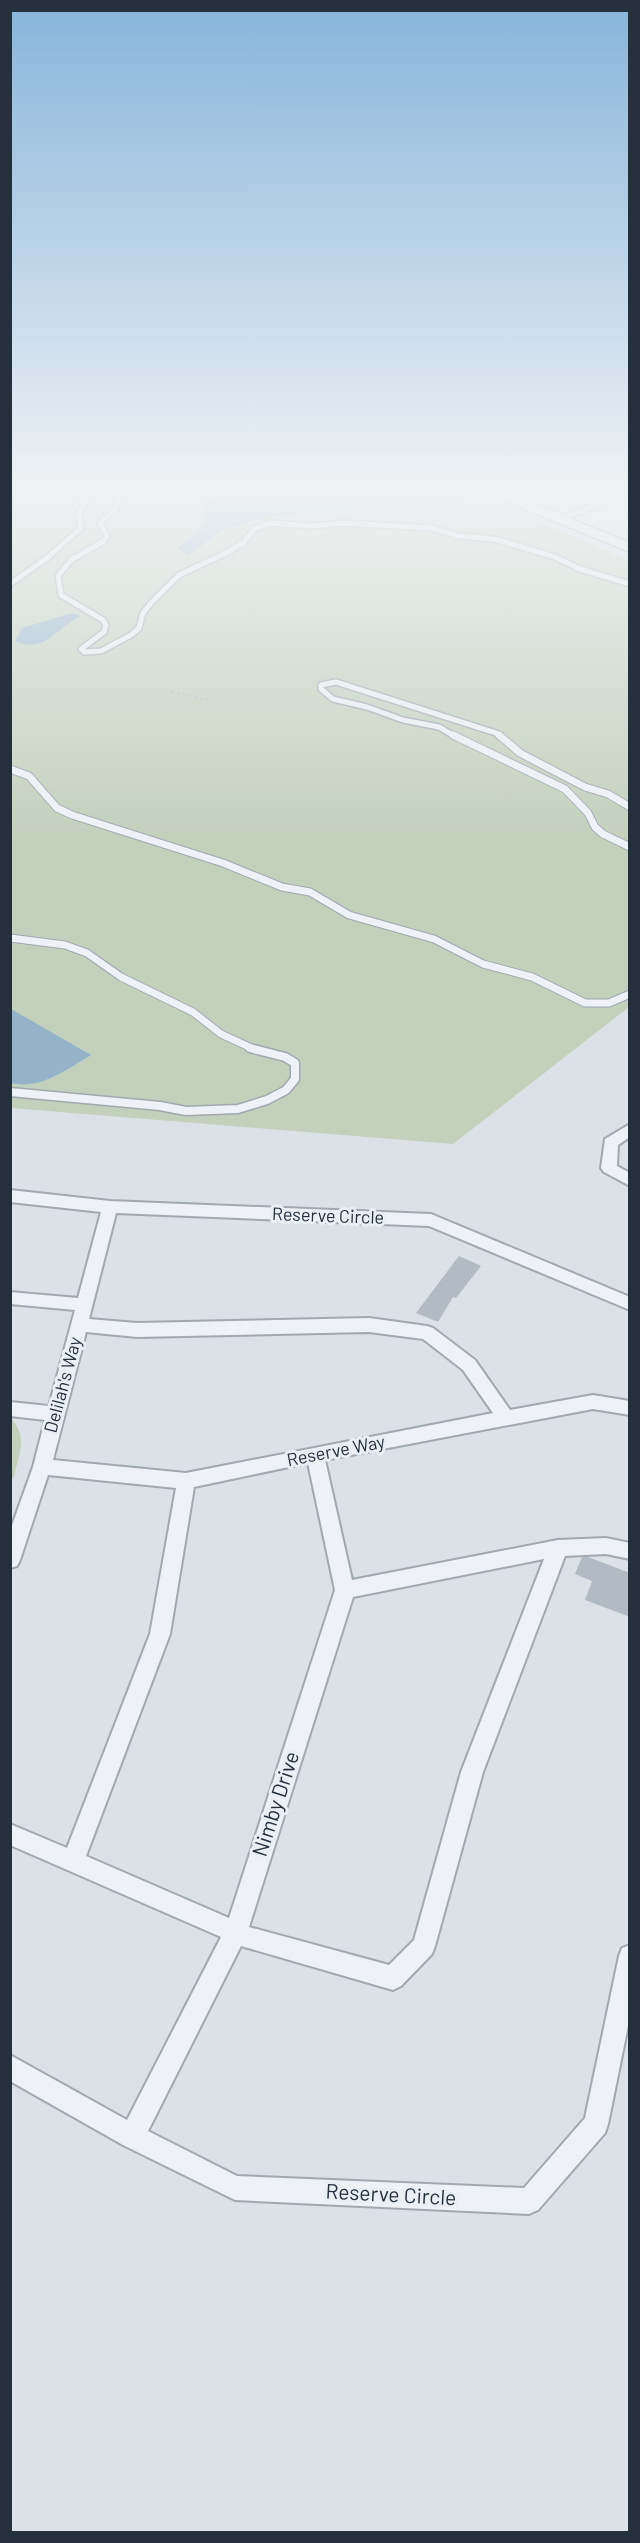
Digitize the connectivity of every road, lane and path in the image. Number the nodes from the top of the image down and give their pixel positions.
1 (77, 605) edge
2 (150, 605) edge
3 (171, 692) dead end
4 (209, 700) dead end
5 (10, 770) edge
6 (630, 807) edge
7 (630, 847) edge
8 (10, 938) edge
9 (630, 994) edge
10 (10, 1092) edge
11 (630, 1129) edge
12 (630, 1181) edge
13 (10, 1196) edge
14 (110, 1207) junction
15 (10, 1298) edge
16 (630, 1304) edge
17 (84, 1305) junction
18 (79, 1325) junction
19 (630, 1408) edge
20 (10, 1409) edge
21 (56, 1414) junction
22 (506, 1418) junction
23 (315, 1454) junction
24 (42, 1467) junction
25 (186, 1481) junction
26 (17, 1523) edge
27 (558, 1548) junction
28 (630, 1551) edge
29 (10, 1560) edge
30 (345, 1590) junction
31 (10, 1834) edge
32 (73, 1861) junction
33 (236, 1932) junction
34 (630, 1956) edge
35 (10, 2067) edge
36 (132, 2136) junction

1 - 2 lane
3 - 4 path
5 - 9 lane
6 - 7 lane
8 - 10 lane
11 - 12 street
13 - 14 street, Reserve Circle
14 - 16 street, Reserve Circle
14 - 17 street, Delilah's Way
15 - 17 street
17 - 18 street, Delilah's Way
18 - 21 street, Delilah's Way
18 - 22 street
19 - 22 street, Reserve Way
20 - 21 street
21 - 24 street, Delilah's Way
22 - 23 street, Reserve Way
23 - 25 street, Reserve Way
23 - 30 street
24 - 25 street, Reserve Way
24 - 26 street, Delilah's Way
25 - 32 street
26 - 29 street, Delilah's Way
27 - 28 street
27 - 30 street
27 - 33 street
30 - 33 street, Nimby Drive
31 - 32 street
32 - 33 street
33 - 36 street, Nimby Drive
34 - 36 street, Reserve Circle
35 - 36 street, Reserve Circle

